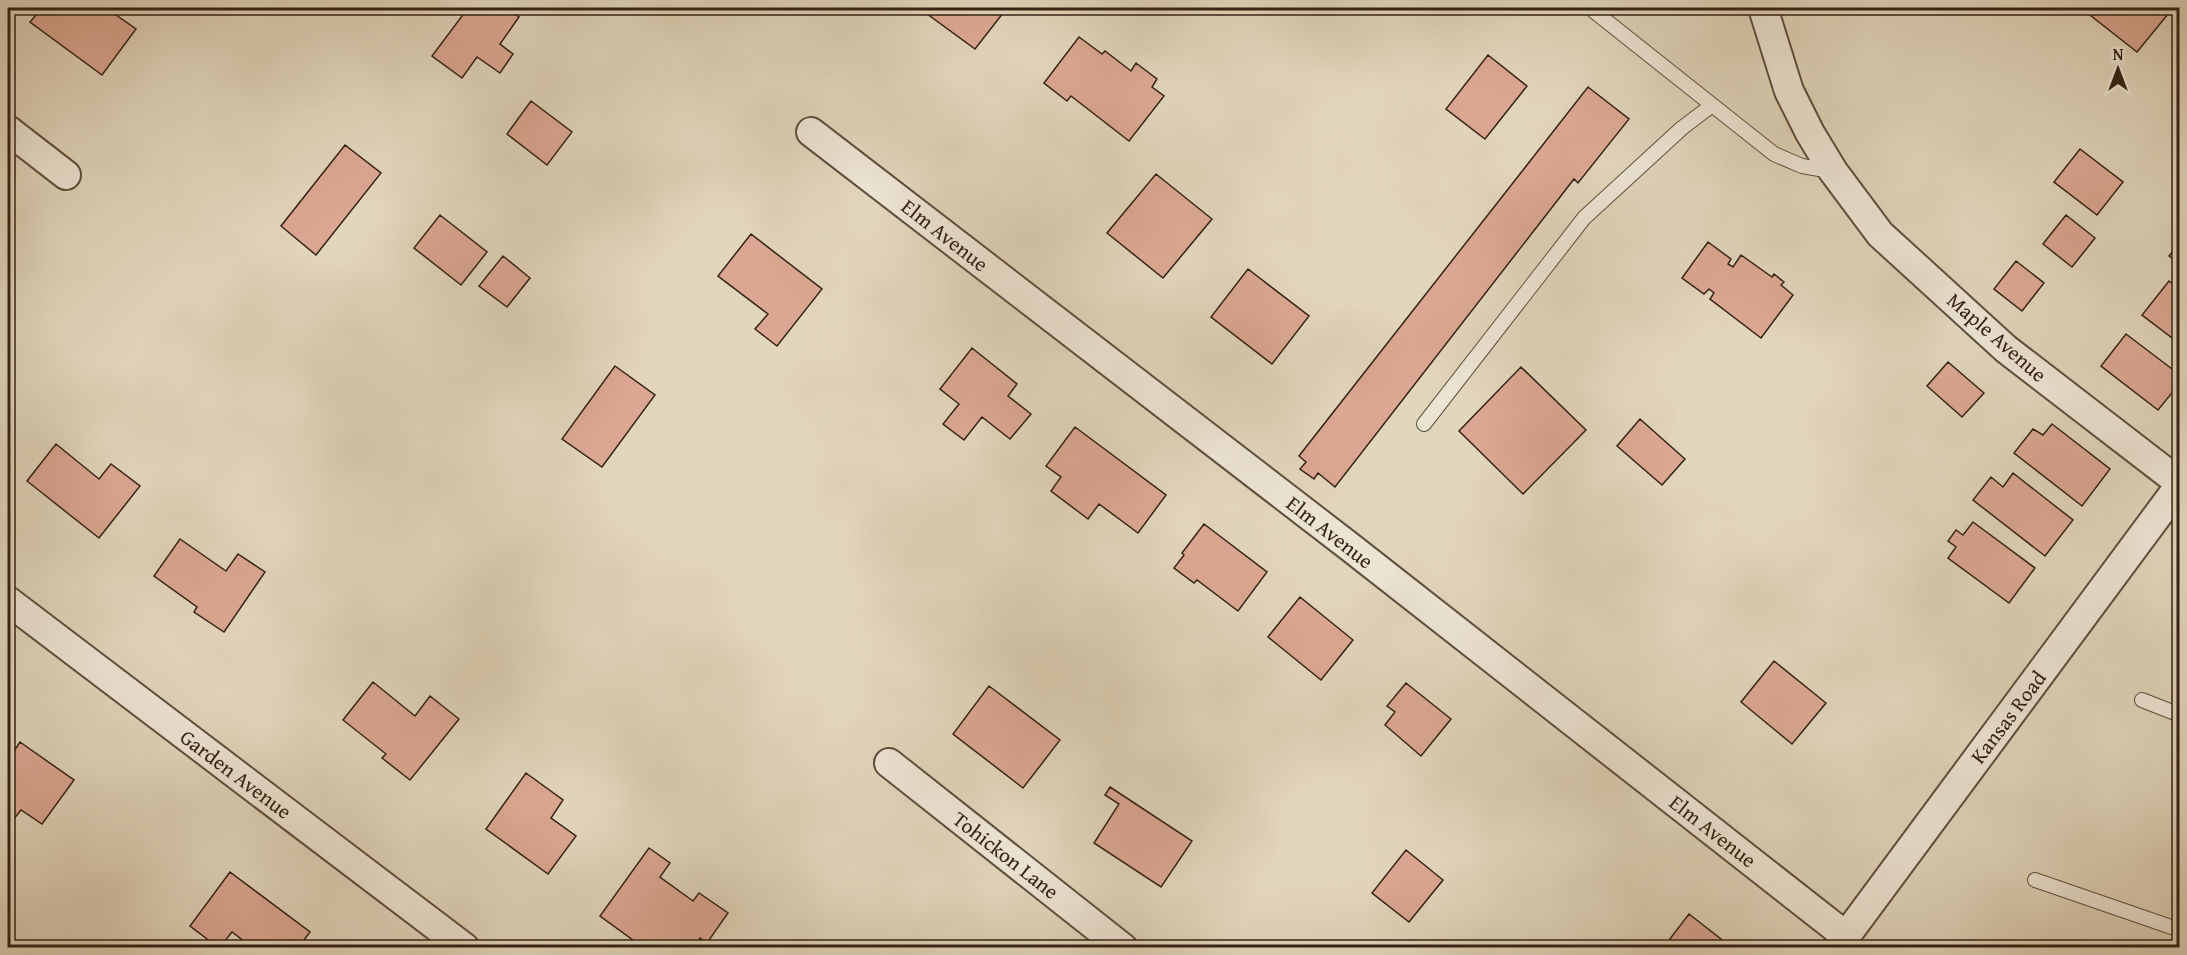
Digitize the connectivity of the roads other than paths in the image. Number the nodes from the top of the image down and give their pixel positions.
1 (1590, 8) edge
2 (1763, 8) edge
3 (1711, 105) junction
4 (8, 130) edge
5 (811, 132) dead end
6 (1833, 171) junction
7 (66, 175) dead end
8 (1424, 424) dead end
9 (2180, 484) edge
10 (8, 601) edge
11 (2142, 700) dead end
12 (2180, 715) edge
13 (889, 763) dead end
14 (2035, 879) dead end
15 (2180, 930) edge
16 (1841, 942) edge
17 (465, 948) edge
18 (1123, 948) edge

1 - 3 lane
2 - 6 street, Maple Avenue
3 - 6 lane
3 - 8 lane
4 - 7 street
5 - 16 street, Elm Avenue
6 - 9 street, Maple Avenue
9 - 16 street, Kansas Road
10 - 17 street, Garden Avenue
11 - 12 lane
13 - 18 street, Tohickon Lane
14 - 15 lane

